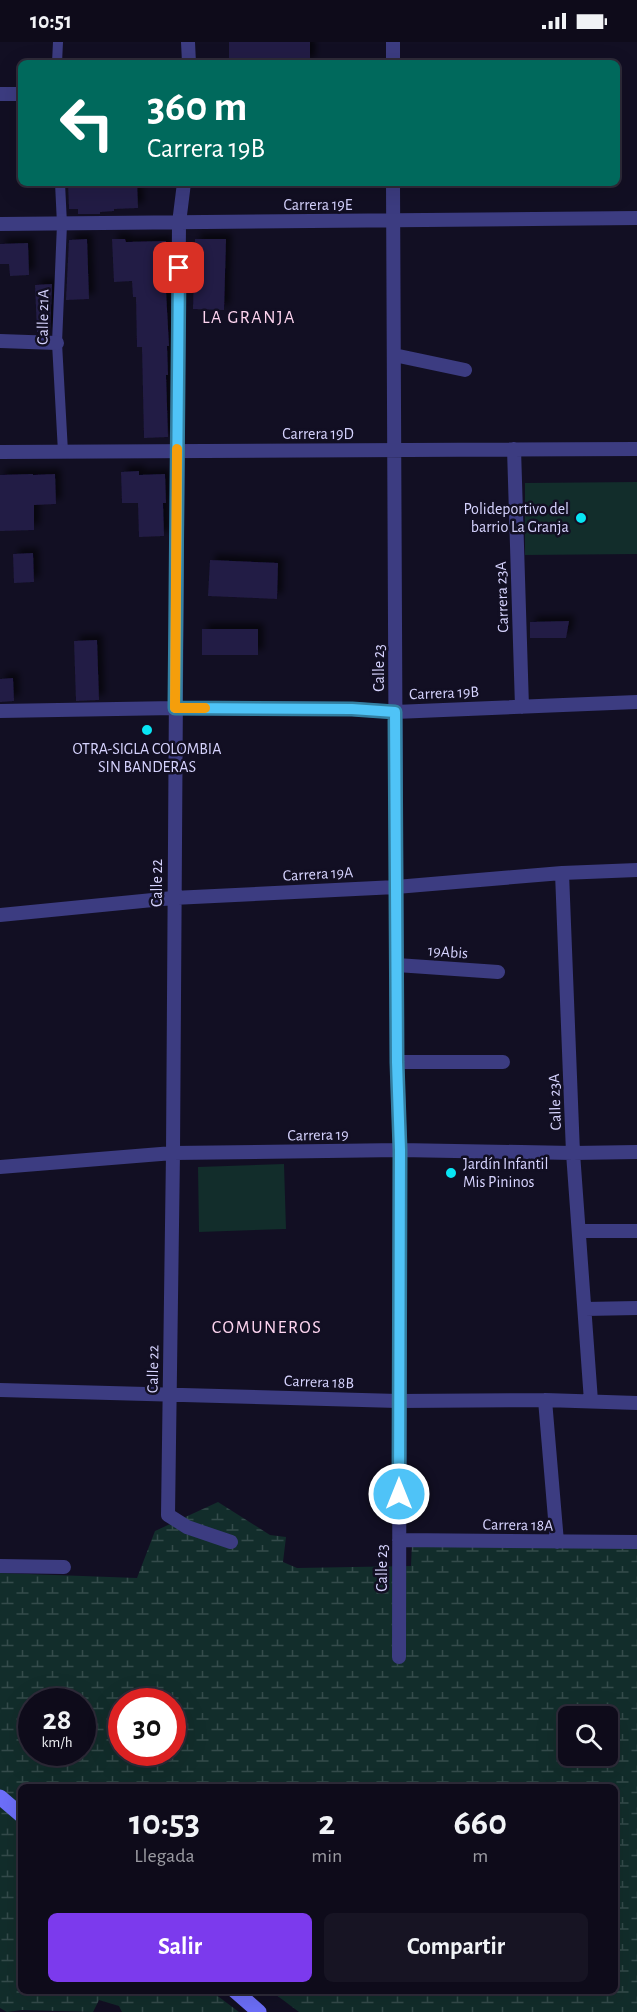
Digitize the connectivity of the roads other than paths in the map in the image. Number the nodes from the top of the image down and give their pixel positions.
1 (58, 42) edge
2 (188, 42) edge
3 (393, 42) edge
4 (57, 60) edge
5 (189, 60) edge
6 (393, 60) edge
7 (0, 94) edge
8 (18, 94) edge
9 (60, 186) edge
10 (184, 186) edge
11 (393, 186) edge
12 (637, 218) edge
13 (393, 221) junction
14 (179, 223) junction
15 (0, 224) edge
16 (62, 224) junction
17 (0, 341) edge
18 (57, 343) junction
19 (394, 355) junction
20 (465, 370) dead end
21 (514, 449) junction
22 (637, 449) edge
23 (394, 450) junction
24 (0, 452) edge
25 (63, 452) junction
26 (177, 452) junction
27 (637, 702) edge
28 (522, 707) junction
29 (175, 708) junction
30 (0, 711) edge
31 (395, 712) junction
32 (637, 870) edge
33 (562, 873) junction
34 (396, 887) junction
35 (173, 898) junction
36 (0, 915) edge
37 (396, 965) junction
38 (498, 972) dead end
39 (397, 1062) junction
40 (503, 1062) dead end
41 (400, 1150) junction
42 (637, 1152) edge
43 (173, 1153) junction
44 (573, 1153) junction
45 (0, 1167) edge
46 (579, 1231) junction
47 (637, 1231) edge
48 (637, 1308) edge
49 (585, 1309) junction
50 (0, 1390) edge
51 (169, 1395) junction
52 (545, 1400) junction
53 (398, 1401) junction
54 (591, 1401) junction
55 (636, 1403) edge
56 (637, 1418) edge
57 (399, 1540) junction
58 (231, 1542) dead end
59 (556, 1542) junction
60 (637, 1542) edge
61 (0, 1566) edge
62 (64, 1567) dead end
63 (399, 1657) dead end
64 (0, 1797) edge
65 (18, 1812) edge
66 (239, 1994) edge
67 (260, 2012) edge

1 - 4 street
2 - 5 street
3 - 6 street
7 - 8 street
9 - 16 street, Calle 21A
10 - 14 street, Calle 22
11 - 13 street, Calle 23
12 - 13 street, Carrera 19E
13 - 14 street, Carrera 19E
13 - 19 street, Calle 23
14 - 16 street, Carrera 19E
14 - 26 street, Calle 22
15 - 16 street, Carrera 19E
16 - 18 street, Calle 21A
17 - 18 street
18 - 25 street, Calle 21A
19 - 20 street
19 - 23 street, Calle 23
21 - 22 street, Carrera 19D
21 - 23 street, Carrera 19D
21 - 28 street, Carrera 23A
23 - 26 street, Carrera 19D
23 - 31 street, Calle 23
24 - 25 street, Carrera 19D
25 - 26 street, Carrera 19D
26 - 29 street, Calle 22
27 - 28 street, Carrera 19B
28 - 31 street, Carrera 19B
29 - 30 street, Carrera 19B
29 - 31 street, Carrera 19B
29 - 35 street, Calle 22
31 - 34 street, Calle 23
32 - 33 street, Carrera 19A
33 - 34 street, Carrera 19A
33 - 44 street, Calle 23A
34 - 35 street, Carrera 19A
34 - 37 street, Calle 23
35 - 36 street, Carrera 19A
35 - 43 street, Calle 22
37 - 38 street, 19Abis
37 - 39 street, Calle 23
39 - 40 street
39 - 41 street, Calle 23
41 - 43 street, Carrera 19
41 - 44 street, Carrera 19
41 - 53 street, Calle 23
42 - 44 street, Carrera 19
43 - 45 street, Carrera 19
43 - 51 street, Calle 22
44 - 46 street, Calle 23A
46 - 47 street
46 - 49 street, Calle 23A
48 - 49 street
49 - 54 street, Calle 23A
50 - 51 street, Carrera 18B
51 - 53 street, Carrera 18B
51 - 58 street, Calle 22
52 - 53 street, Carrera 18B
52 - 54 street, Carrera 18B
52 - 59 street
53 - 57 street, Calle 23
54 - 55 street, Carrera 18B
55 - 56 street
57 - 59 street, Carrera 18A
57 - 63 street, Calle 23
59 - 60 street, Carrera 18A
61 - 62 street
64 - 65 main road
66 - 67 main road

